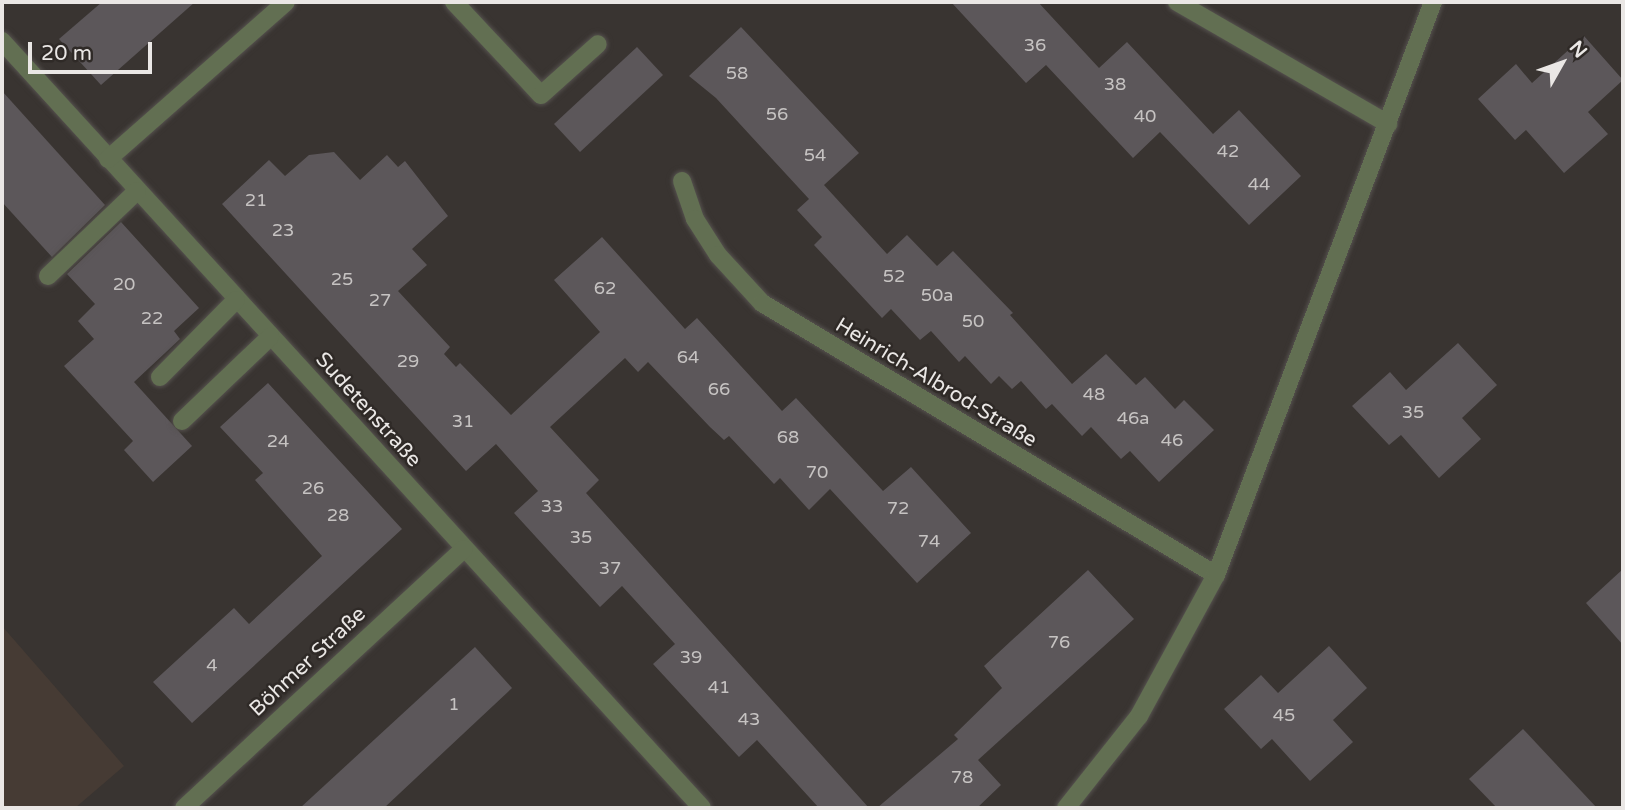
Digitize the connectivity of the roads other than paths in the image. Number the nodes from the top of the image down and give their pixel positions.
1 (286, 2) edge
2 (454, 2) edge
3 (1177, 2) edge
4 (1433, 2) edge
5 (2, 41) edge
6 (598, 44) dead end
7 (1388, 124) junction
8 (108, 159) junction
9 (682, 181) dead end
10 (137, 191) junction
11 (48, 276) dead end
12 (236, 300) junction
13 (270, 337) junction
14 (160, 377) dead end
15 (183, 421) dead end
16 (464, 549) junction
17 (1216, 575) junction
18 (184, 808) edge
19 (702, 808) edge
20 (1066, 808) edge

1 - 8 street
2 - 6 street
3 - 7 street
4 - 7 street
5 - 8 street, Sudetenstraße
7 - 17 street
8 - 10 street, Sudetenstraße
9 - 17 street, Heinrich-Albrod-Straße
10 - 11 street
10 - 12 street, Sudetenstraße
12 - 13 street, Sudetenstraße
12 - 14 street
13 - 15 street
13 - 16 street, Sudetenstraße
16 - 18 street, Böhmer Straße
16 - 19 street, Sudetenstraße
17 - 20 street

